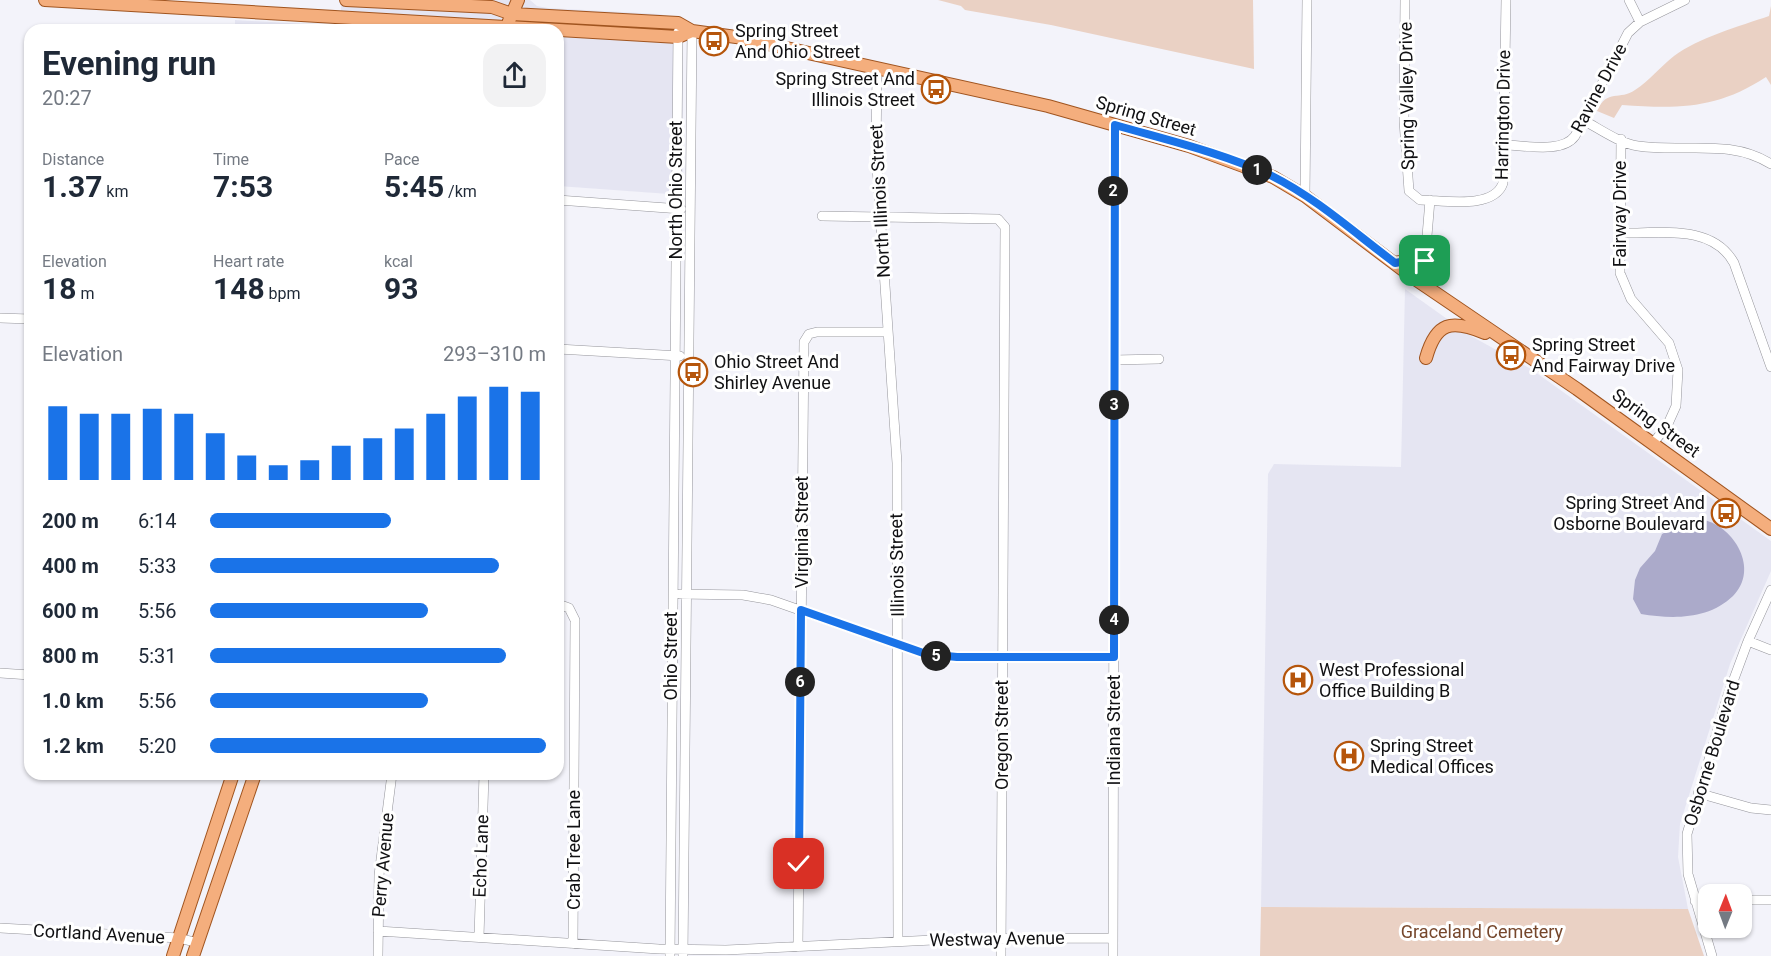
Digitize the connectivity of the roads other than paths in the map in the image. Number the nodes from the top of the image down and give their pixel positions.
1 (45, 0) edge
2 (346, 0) edge
3 (518, 0) edge
4 (1307, 0) edge
5 (1405, 0) edge
6 (1506, 0) edge
7 (1629, 0) edge
8 (1685, 0) edge
9 (149, 3) edge
10 (494, 4) edge
11 (512, 14) junction
12 (1640, 22) junction
13 (678, 23) junction
14 (440, 24) edge
15 (487, 24) edge
16 (508, 24) edge
17 (564, 31) edge
18 (692, 31) junction
19 (678, 37) junction
20 (877, 70) junction
21 (677, 79) junction
22 (691, 79) junction
23 (690, 120) junction
24 (1583, 120) junction
25 (677, 122) junction
26 (1115, 125) junction
27 (1621, 139) junction
28 (1504, 145) junction
29 (1771, 164) edge
30 (1305, 196) junction
31 (564, 200) edge
32 (1430, 200) junction
33 (676, 208) junction
34 (689, 209) junction
35 (822, 216) dead end
36 (880, 218) junction
37 (1619, 233) junction
38 (1426, 249) junction
39 (1395, 263) junction
40 (1423, 284) junction
41 (0, 318) edge
42 (24, 319) edge
43 (888, 332) junction
44 (1505, 341) junction
45 (564, 349) edge
46 (675, 356) junction
47 (688, 356) junction
48 (1426, 358) dead end
49 (1160, 359) dead end
50 (1114, 360) junction
51 (1771, 367) edge
52 (1653, 443) junction
53 (674, 444) junction
54 (686, 444) junction
55 (673, 519) junction
56 (686, 520) junction
57 (1771, 529) edge
58 (1771, 590) edge
59 (671, 594) junction
60 (685, 594) junction
61 (564, 606) edge
62 (801, 610) junction
63 (1748, 641) junction
64 (898, 646) junction
65 (1771, 650) edge
66 (1003, 657) junction
67 (1114, 657) junction
68 (0, 673) edge
69 (24, 675) edge
70 (671, 713) junction
71 (685, 714) junction
72 (231, 780) edge
73 (253, 780) edge
74 (391, 780) edge
75 (484, 780) edge
76 (1698, 793) junction
77 (1771, 810) edge
78 (671, 819) junction
79 (684, 820) junction
80 (1752, 900) edge
81 (1771, 900) edge
82 (1695, 901) junction
83 (1698, 901) edge
84 (0, 928) edge
85 (378, 931) junction
86 (479, 937) junction
87 (179, 938) junction
88 (1113, 938) junction
89 (1001, 939) junction
90 (898, 941) junction
91 (198, 943) junction
92 (573, 944) junction
93 (798, 946) junction
94 (670, 953) edge
95 (683, 953) edge
96 (173, 956) edge
97 (193, 956) edge
98 (378, 956) edge
99 (1001, 956) edge
100 (1113, 956) edge
101 (1712, 956) edge

1 - 9 main road
2 - 10 main road, Spring Street
3 - 11 main road
4 - 30 street
5 - 32 street, Spring Valley Drive
6 - 28 street, Harrington Drive
7 - 12 street
8 - 12 street, Ravine Drive
9 - 14 main road
10 - 11 main road, Spring Street
10 - 15 main road
11 - 13 main road, Spring Street
11 - 16 main road
12 - 24 street, Ravine Drive
13 - 18 main road, Spring Street
13 - 19 street, North Ohio Street
17 - 19 main road
18 - 19 main road
18 - 20 main road, Spring Street
18 - 22 street, North Ohio Street
19 - 21 street, North Ohio Street
20 - 26 main road, Spring Street
20 - 36 street, North Illinois Street
21 - 22 street
21 - 25 street, North Ohio Street
22 - 23 street, North Ohio Street
23 - 25 street
23 - 34 street, North Ohio Street
24 - 27 street
24 - 28 street, Ravine Drive
25 - 33 street, North Ohio Street
26 - 30 main road, Spring Street
26 - 50 street, Indiana Street
27 - 29 street
27 - 37 street, Fairway Drive
28 - 32 street, Harrington Drive
30 - 39 main road, Spring Street
31 - 33 street
32 - 38 street
33 - 34 street
33 - 46 street, North Ohio Street
34 - 47 street, North Ohio Street
35 - 36 street
36 - 43 street, North Illinois Street
36 - 66 street, Oregon Street
37 - 51 street
37 - 52 street, Fairway Drive
38 - 39 main road
38 - 40 street
39 - 40 main road, Spring Street
40 - 44 main road, Spring Street
41 - 42 street
43 - 62 street, Virginia Street
43 - 64 street, Illinois Street
44 - 48 main road
44 - 52 main road, Spring Street
45 - 46 street
46 - 47 street
46 - 53 street, Ohio Street
47 - 54 street, Ohio Street
49 - 50 street
50 - 67 street, Indiana Street
52 - 57 main road, Spring Street
53 - 54 street
53 - 55 street, Ohio Street
54 - 56 street, Ohio Street
55 - 56 street
55 - 59 street, Ohio Street
56 - 60 street, Ohio Street
58 - 63 street, Osborne Boulevard
59 - 60 street
59 - 70 street, Ohio Street
60 - 62 street
60 - 71 street, Ohio Street
61 - 92 street, Crab Tree Lane
62 - 64 street
62 - 93 street, Virginia Street
63 - 65 street
63 - 76 street, Osborne Boulevard
64 - 66 street
64 - 90 street, Illinois Street
66 - 67 street
66 - 89 street, Oregon Street
67 - 88 street, Indiana Street
68 - 69 street
70 - 71 street
70 - 78 street, Ohio Street
71 - 79 street, Ohio Street
72 - 87 main road
73 - 91 main road
74 - 85 street, Perry Avenue
75 - 86 street, Echo Lane
76 - 77 street
76 - 82 street, Osborne Boulevard
78 - 79 street
78 - 94 street, Ohio Street
79 - 95 street, Ohio Street
80 - 81 street
82 - 83 street
82 - 101 street, Osborne Boulevard
84 - 87 street, Cortland Avenue
85 - 86 street, Westway Avenue
85 - 98 street, Perry Avenue
86 - 92 street, Westway Avenue
87 - 91 street, Cortland Avenue
87 - 96 main road
88 - 89 street, Westway Avenue
88 - 100 street, Indiana Street
89 - 90 street, Westway Avenue
89 - 99 street, Oregon Street
90 - 93 street, Westway Avenue
91 - 97 main road
92 - 94 street, Westway Avenue
93 - 95 street, Westway Avenue
94 - 95 street, Westway Avenue

